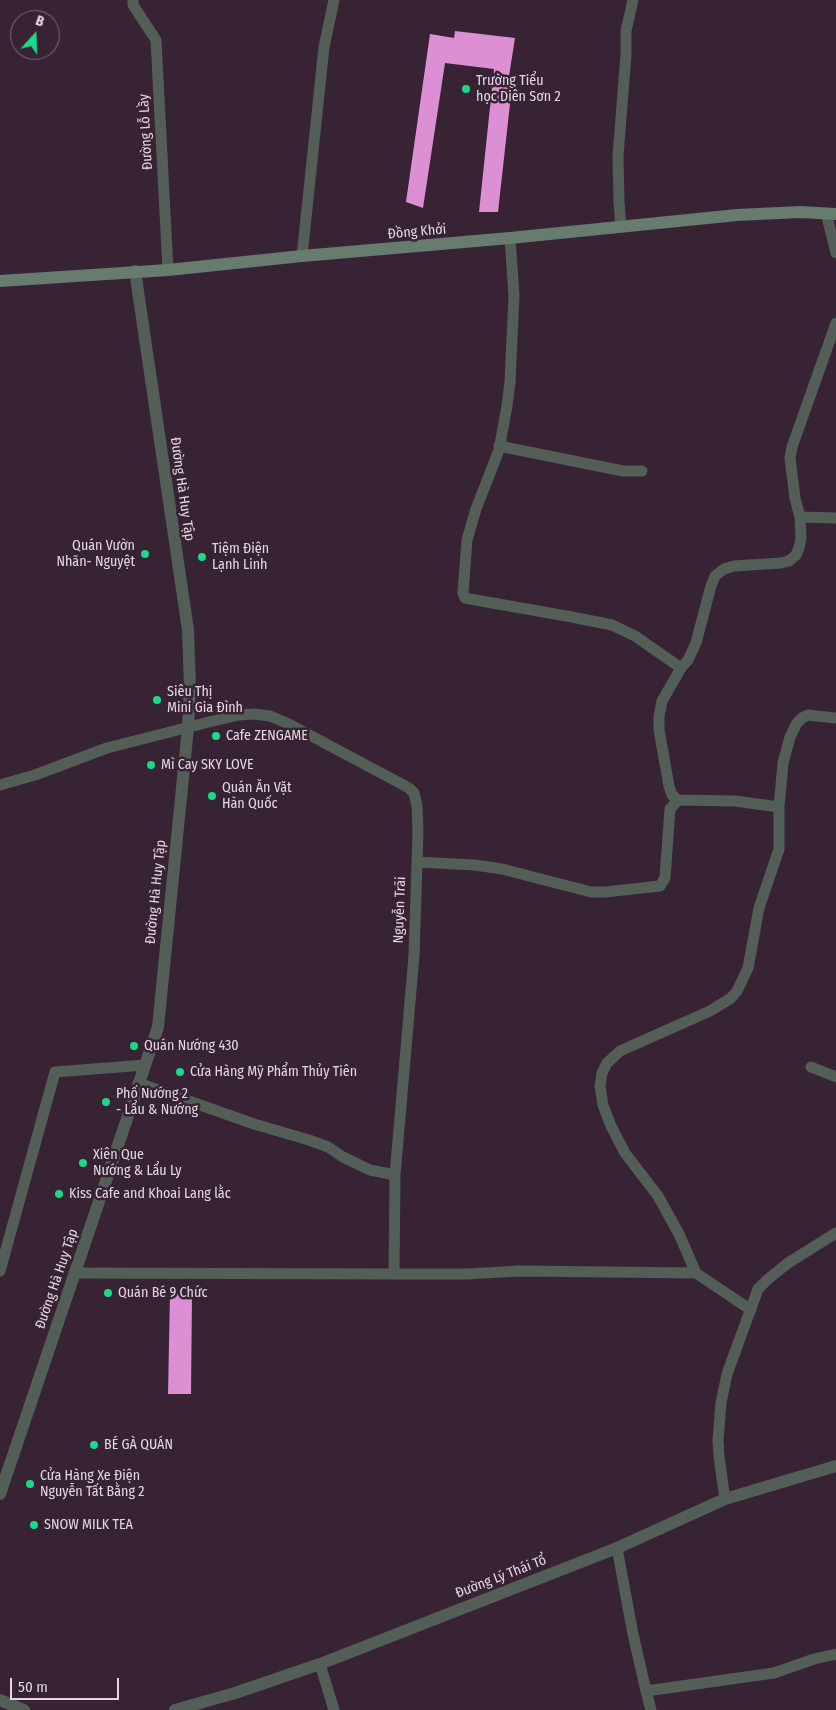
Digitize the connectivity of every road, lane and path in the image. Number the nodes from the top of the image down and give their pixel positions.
1 (133, 0) edge
2 (334, 0) edge
3 (633, 0) edge
4 (831, 213) edge
5 (620, 227) junction
6 (510, 238) junction
7 (836, 253) edge
8 (302, 256) junction
9 (168, 270) junction
10 (135, 271) junction
11 (0, 281) edge
12 (836, 323) edge
13 (500, 446) junction
14 (642, 471) dead end
15 (800, 517) junction
16 (836, 518) edge
17 (681, 668) junction
18 (836, 718) edge
19 (188, 728) junction
20 (0, 785) edge
21 (678, 800) junction
22 (779, 807) junction
23 (417, 862) junction
24 (145, 1065) junction
25 (810, 1067) dead end
26 (836, 1078) edge
27 (138, 1083) junction
28 (395, 1175) junction
29 (836, 1233) edge
30 (0, 1271) edge
31 (74, 1273) junction
32 (696, 1273) junction
33 (394, 1274) junction
34 (751, 1310) junction
35 (836, 1466) edge
36 (0, 1494) edge
37 (725, 1500) junction
38 (617, 1548) junction
39 (836, 1654) edge
40 (320, 1664) junction
41 (646, 1691) junction
42 (0, 1700) edge
43 (24, 1710) edge
44 (175, 1710) edge
45 (334, 1710) edge
46 (651, 1710) edge

1 - 9 street, Đường Lỗ Lầy
2 - 8 street
3 - 5 street
4 - 5 main road, Đồng Khởi
4 - 7 street
5 - 6 main road, Đồng Khởi
6 - 8 main road, Đồng Khởi
6 - 13 street
8 - 9 main road, Đồng Khởi
9 - 10 main road, Đồng Khởi
10 - 11 main road, Đồng Khởi
10 - 19 street, Đường Hà Huy Tập
12 - 15 street
13 - 14 street
13 - 17 street
15 - 16 street
15 - 17 street
17 - 21 street
18 - 22 street
19 - 20 street, Nguyễn Trãi
19 - 23 street, Nguyễn Trãi
19 - 24 street, Đường Hà Huy Tập
21 - 22 street
21 - 23 street
22 - 32 street
23 - 28 street, Nguyễn Trãi
24 - 27 street, Đường Hà Huy Tập
24 - 30 street
25 - 26 street
27 - 28 street
27 - 31 street, Đường Hà Huy Tập
28 - 33 street, Nguyễn Trãi
29 - 34 street
31 - 33 street
31 - 36 street, Đường Hà Huy Tập
32 - 33 street
32 - 34 street
34 - 37 street
35 - 37 street, Đường Lý Thái Tổ
37 - 38 street, Đường Lý Thái Tổ
38 - 40 street, Đường Lý Thái Tổ
38 - 41 street
39 - 41 street
40 - 44 street, Đường Lý Thái Tổ
40 - 45 street
41 - 46 street
42 - 43 street

